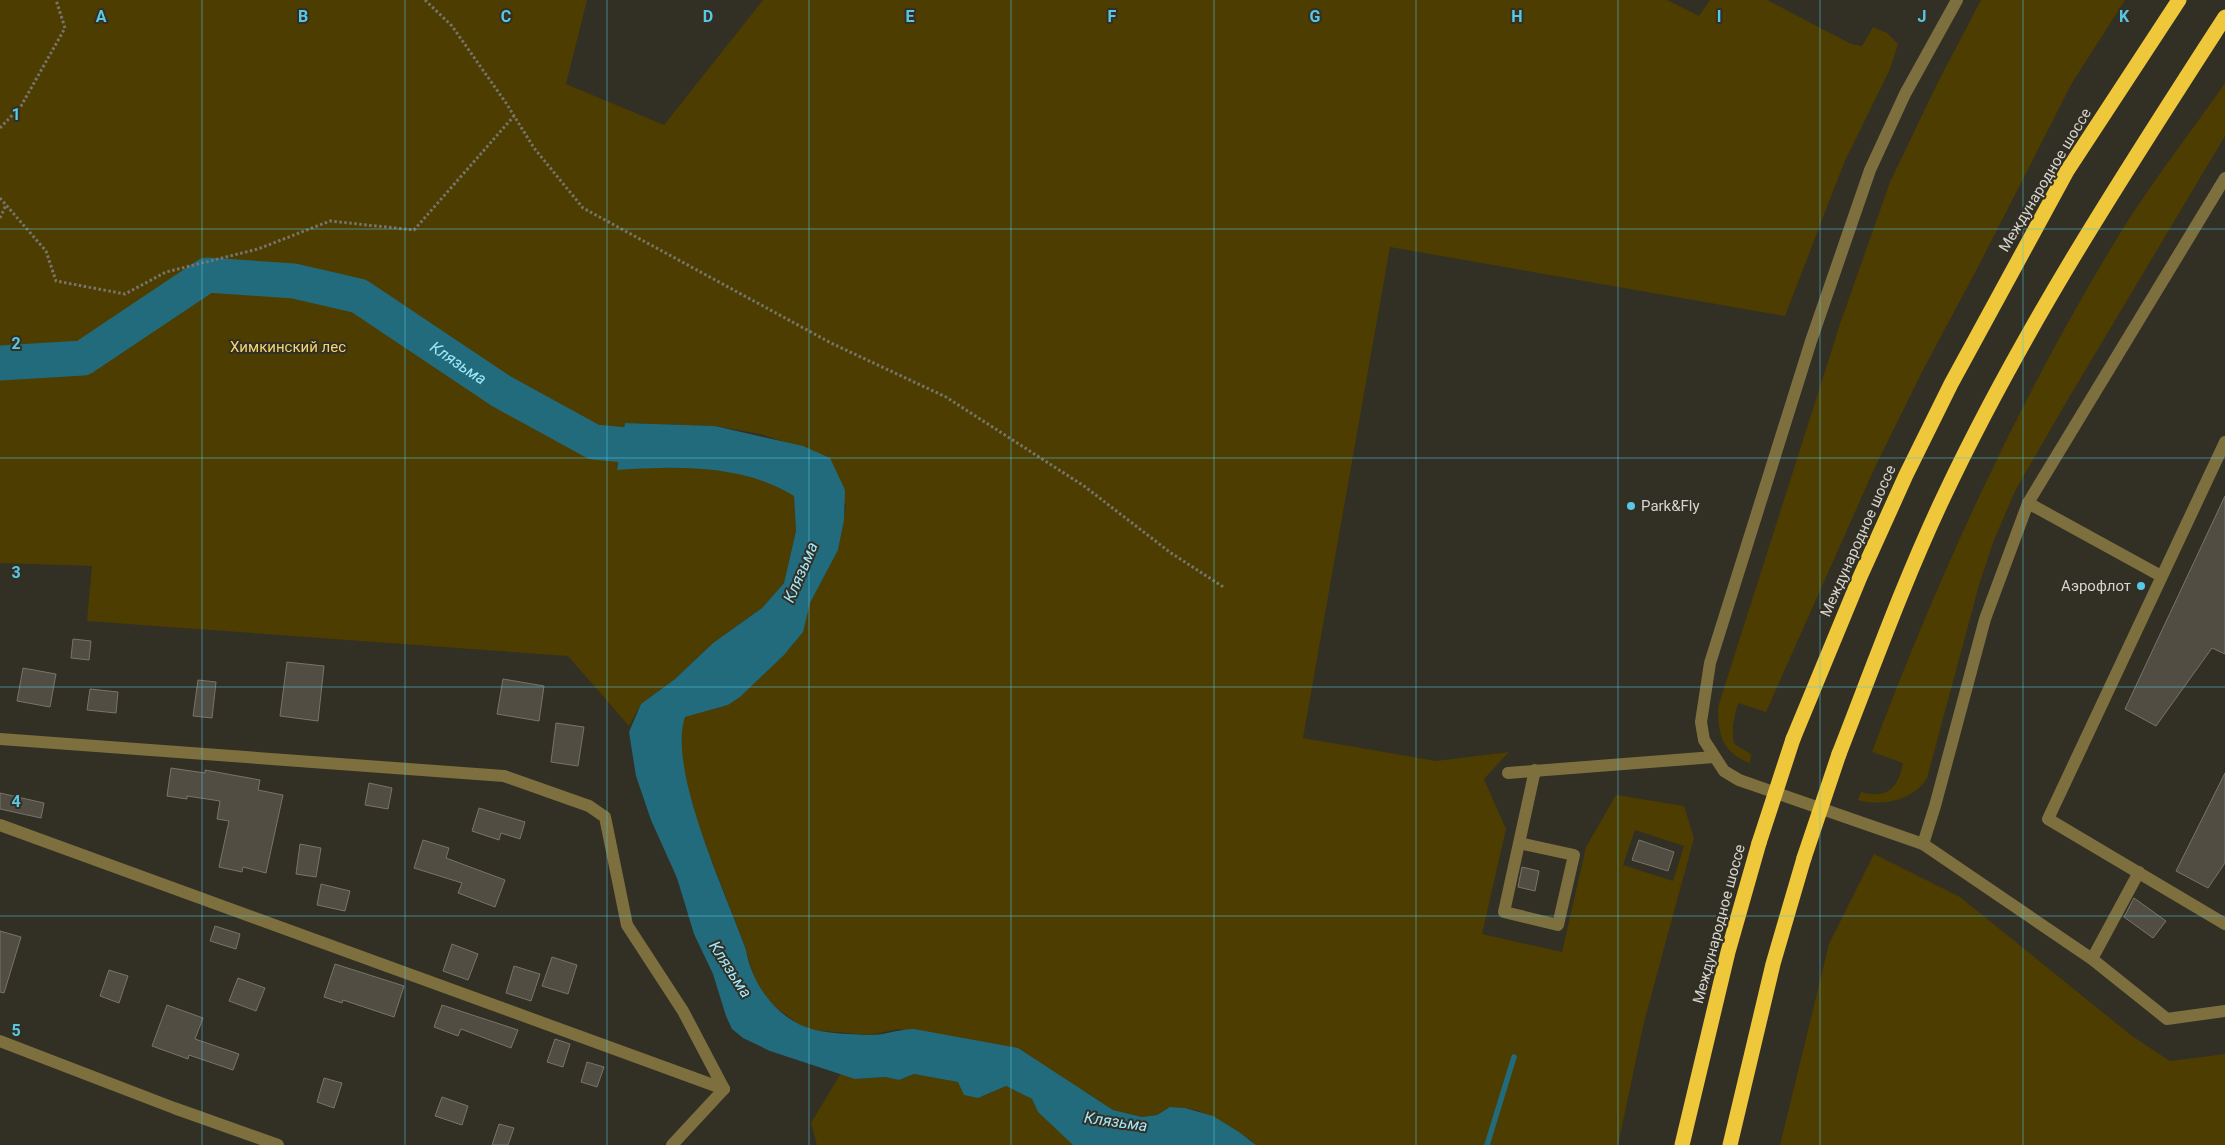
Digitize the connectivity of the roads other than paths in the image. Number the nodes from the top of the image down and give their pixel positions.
1 (1957, 0) edge
2 (2179, 0) edge
3 (2225, 17) edge
4 (2225, 178) edge
5 (2225, 442) edge
6 (2028, 503) junction
7 (2161, 576) junction
8 (0, 739) edge
9 (1714, 757) junction
10 (1536, 770) junction
11 (1508, 773) dead end
12 (0, 825) edge
13 (1519, 843) junction
14 (1923, 844) junction
15 (2139, 872) junction
16 (2225, 924) edge
17 (2092, 959) junction
18 (2225, 1010) edge
19 (0, 1041) edge
20 (724, 1089) junction
21 (278, 1145) edge
22 (672, 1145) edge
23 (1682, 1145) edge
24 (1730, 1145) edge

1 - 9 street
2 - 23 highway, Международное шоссе, bridge
3 - 24 highway, bridge
4 - 6 street
5 - 7 street
6 - 7 street
6 - 14 street
7 - 15 street
8 - 20 street
9 - 10 street
9 - 14 street
10 - 11 street
10 - 13 street
12 - 20 street
13 - 13 street
14 - 17 street
15 - 16 street
15 - 17 street
17 - 18 street
19 - 21 street
20 - 22 street

